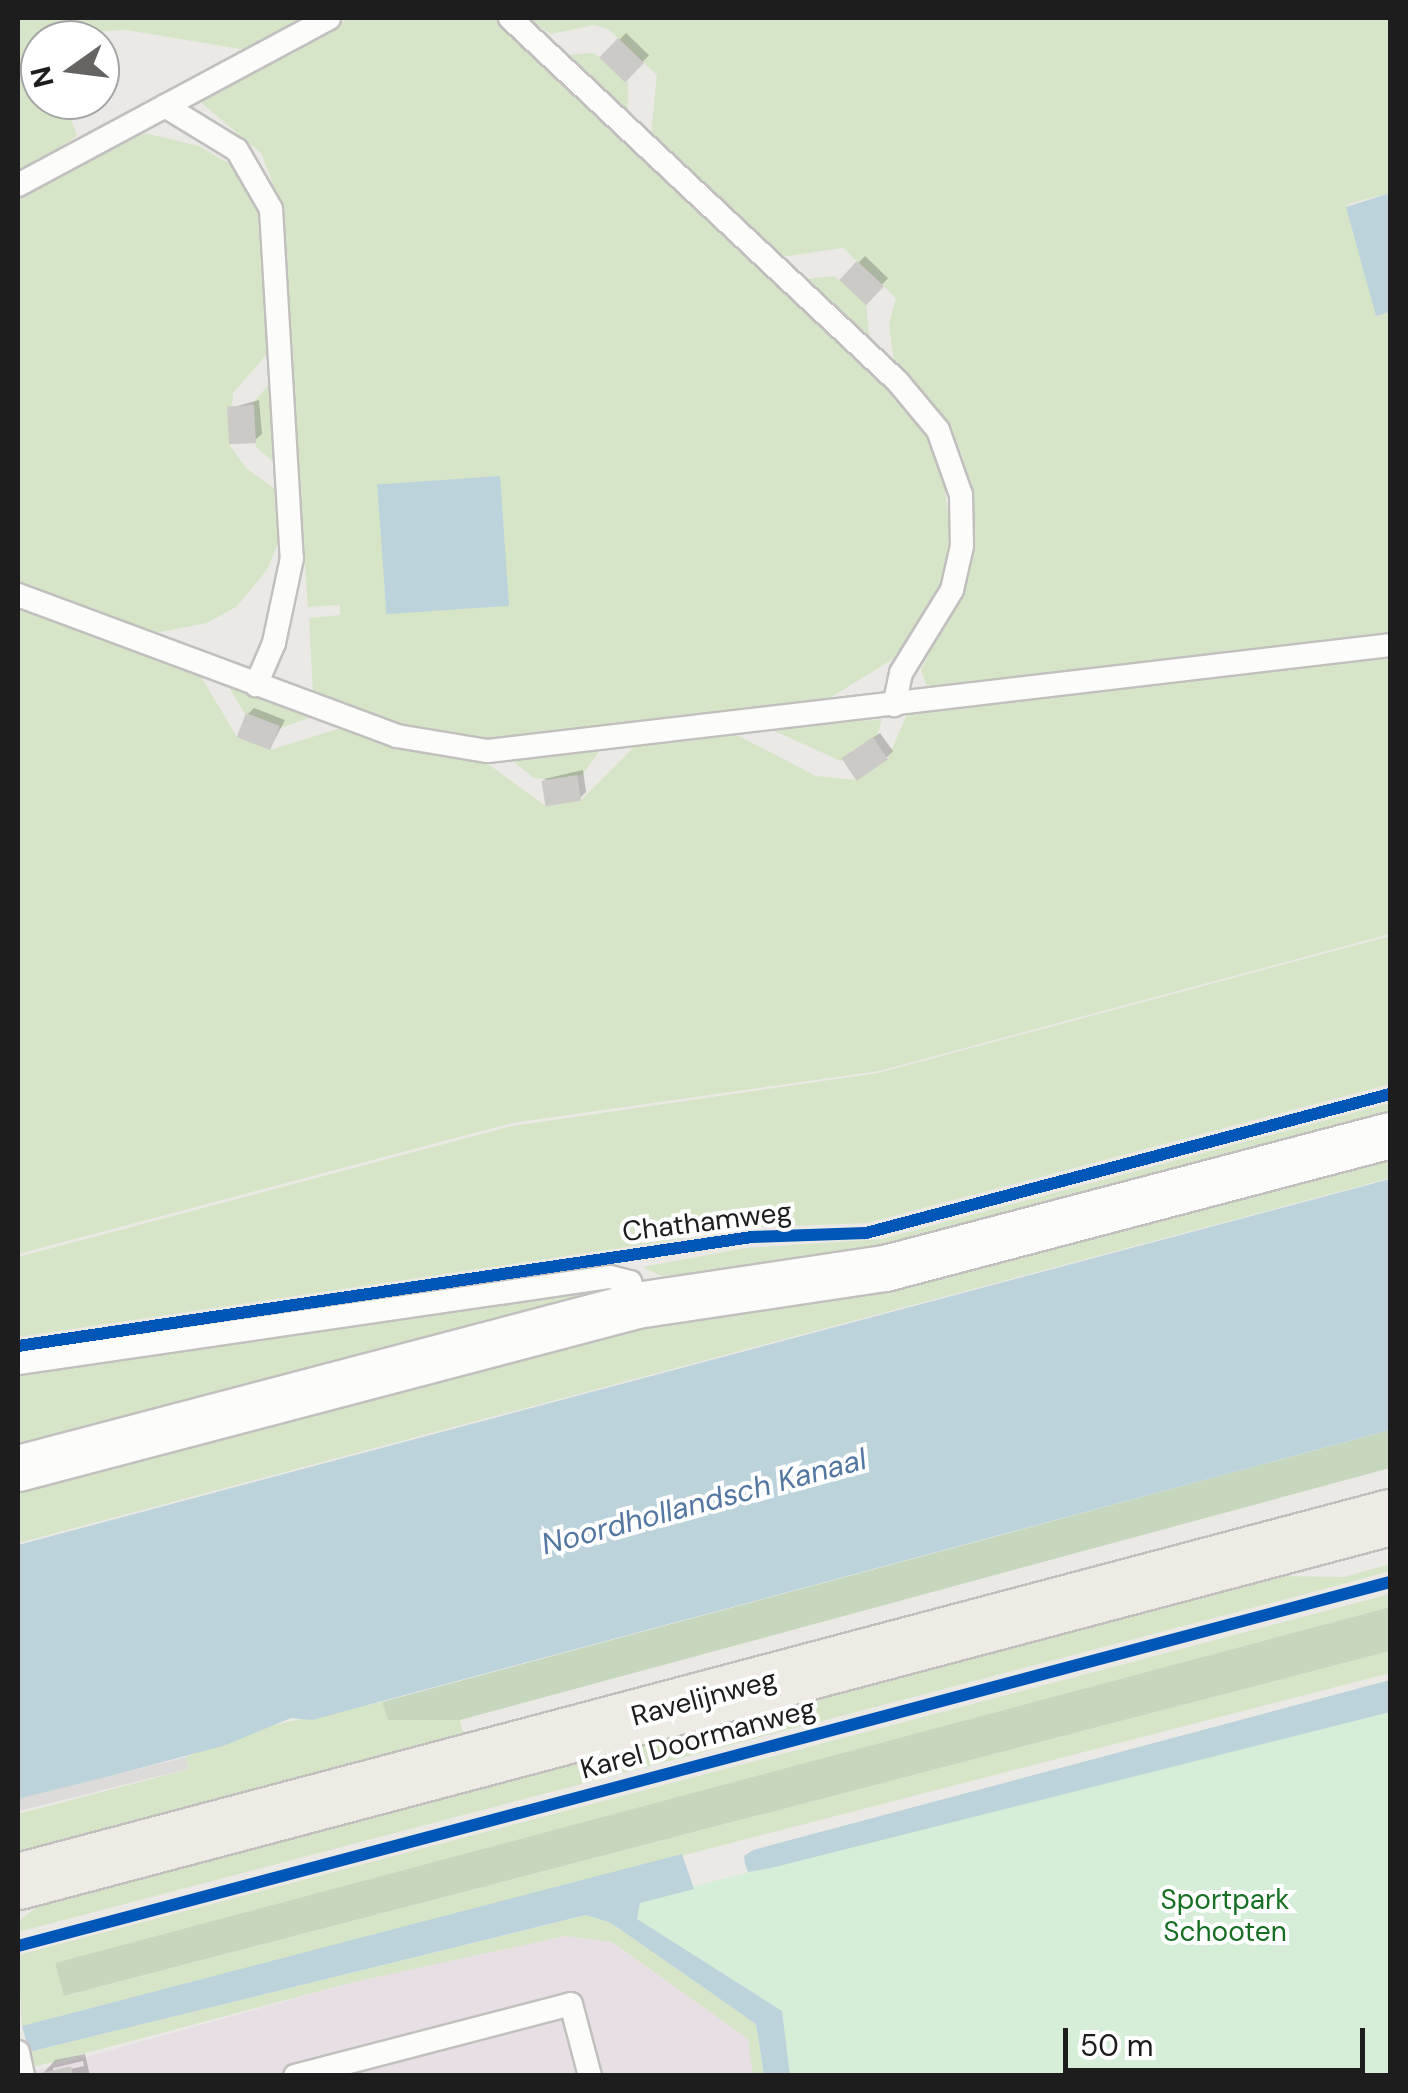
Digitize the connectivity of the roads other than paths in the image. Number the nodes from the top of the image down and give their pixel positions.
1 (329, 18) edge
2 (510, 18) edge
3 (165, 106) junction
4 (18, 185) edge
5 (18, 595) edge
6 (1390, 645) edge
7 (256, 685) junction
8 (894, 706) junction
9 (1390, 1135) edge
10 (637, 1304) junction
11 (18, 1363) edge
12 (18, 1468) edge
13 (1390, 1517) edge
14 (18, 1881) edge
15 (18, 2052) edge
16 (369, 2067) edge
17 (23, 2076) edge
18 (295, 2076) edge
19 (590, 2076) edge

1 - 3 lane
2 - 8 lane
3 - 4 lane
3 - 7 lane
5 - 7 lane
6 - 8 lane
7 - 8 lane
9 - 10 street
10 - 11 lane
10 - 12 street
13 - 14 main road, Ravelijnweg
15 - 17 lane
16 - 18 lane
16 - 19 lane

